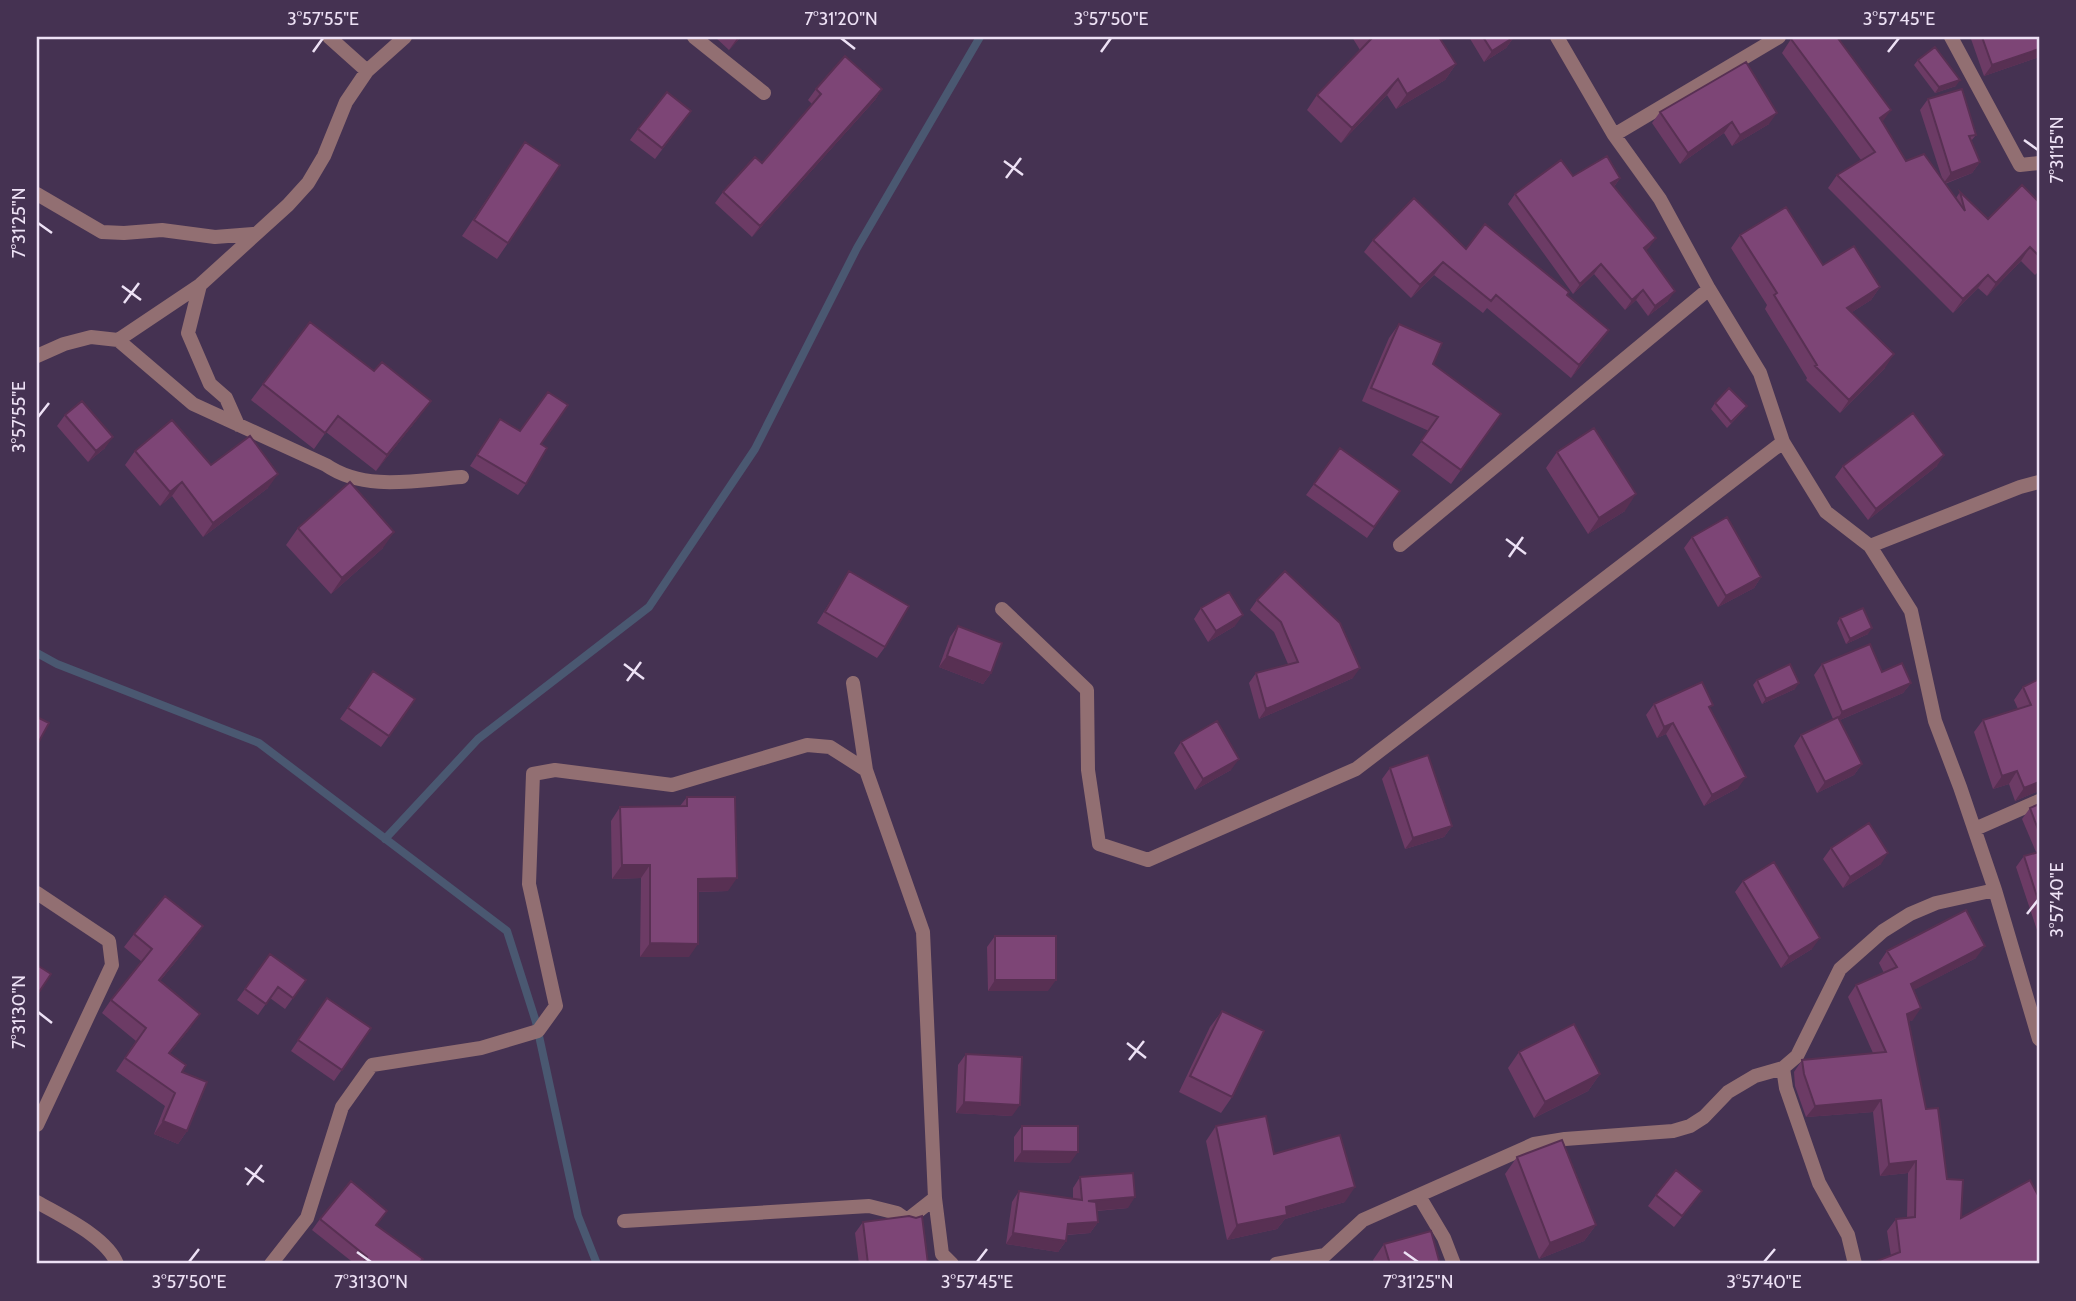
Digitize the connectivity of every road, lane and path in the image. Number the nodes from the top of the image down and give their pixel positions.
1 (329, 37) edge
2 (404, 37) edge
3 (694, 37) edge
4 (1557, 37) edge
5 (1779, 37) edge
6 (1951, 37) edge
7 (367, 71) junction
8 (764, 93) dead end
9 (1614, 135) junction
10 (2039, 163) edge
11 (37, 194) edge
12 (253, 234) junction
13 (200, 285) junction
14 (1709, 289) junction
15 (118, 340) junction
16 (37, 356) edge
17 (238, 425) junction
18 (1783, 442) junction
19 (461, 477) dead end
20 (2039, 482) edge
21 (1400, 545) dead end
22 (1870, 545) junction
23 (1003, 609) dead end
24 (853, 683) dead end
25 (866, 770) junction
26 (2039, 801) edge
27 (1975, 829) junction
28 (1995, 890) junction
29 (37, 893) edge
30 (2039, 1038) edge
31 (1783, 1068) junction
32 (37, 1125) edge
33 (1419, 1196) junction
34 (935, 1198) junction
35 (37, 1202) edge
36 (624, 1221) dead end
37 (117, 1264) edge
38 (271, 1264) edge
39 (952, 1264) edge
40 (1276, 1264) edge
41 (1454, 1264) edge
42 (1855, 1264) edge

1 - 7 street
2 - 7 street
3 - 8 street
4 - 9 street
5 - 9 street
6 - 10 street
7 - 12 street
9 - 14 street
11 - 12 street
12 - 13 street
13 - 15 street
13 - 17 street
14 - 18 street
14 - 21 street
15 - 16 street
15 - 17 street
17 - 19 street
18 - 22 street
18 - 23 street
20 - 22 street
22 - 27 street
24 - 25 street
25 - 34 street
25 - 38 street
26 - 27 street
27 - 28 street
28 - 30 street
28 - 31 street
29 - 32 street
31 - 33 street
31 - 42 street
33 - 40 street
33 - 41 street
34 - 36 street
34 - 39 street
35 - 37 street

